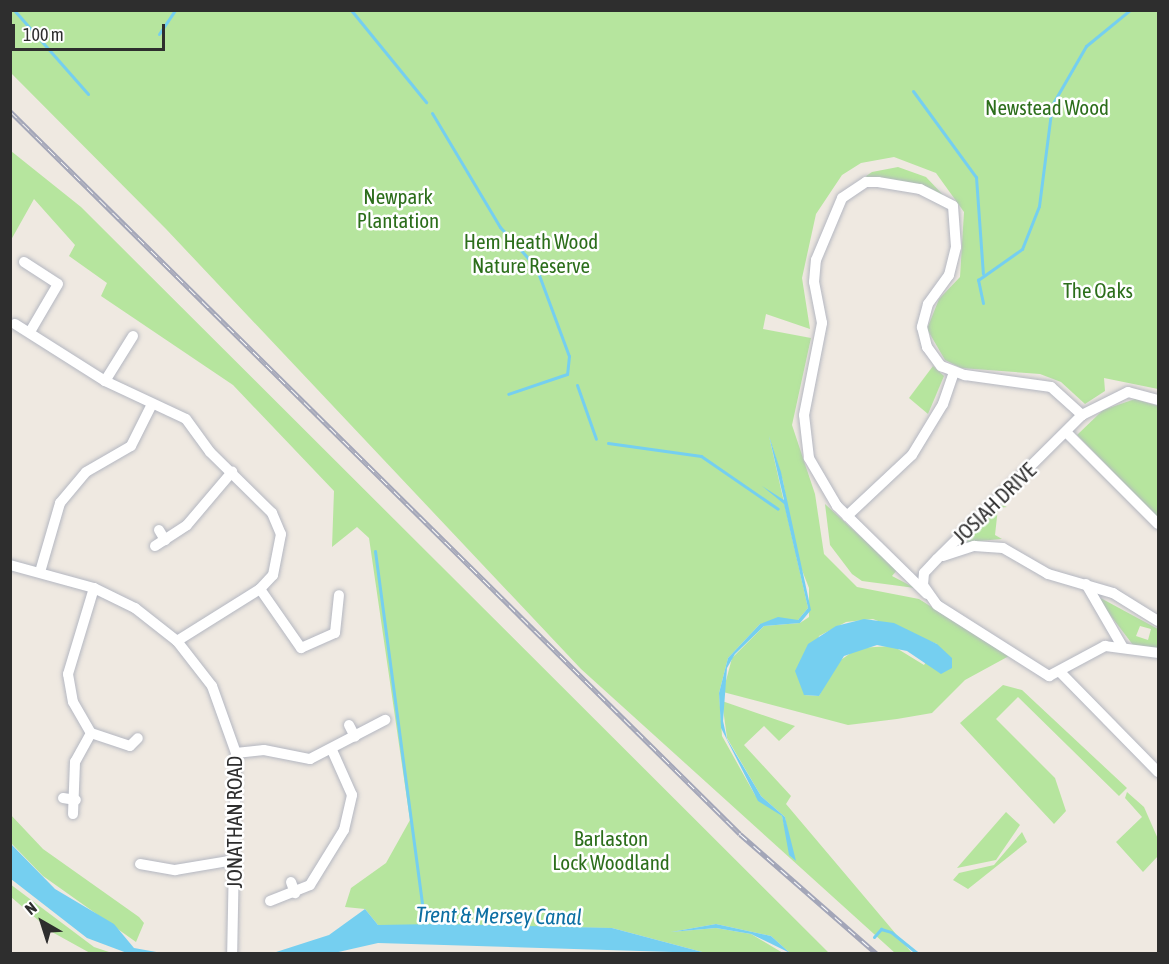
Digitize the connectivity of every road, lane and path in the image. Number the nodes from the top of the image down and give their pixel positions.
1 (24, 262) dead end
2 (15, 324) dead end
3 (30, 332) junction
4 (134, 336) dead end
5 (954, 372) junction
6 (105, 381) junction
7 (1158, 400) edge
8 (152, 404) junction
9 (1082, 415) junction
10 (1066, 432) junction
11 (232, 472) junction
12 (847, 516) junction
13 (1158, 524) edge
14 (159, 530) dead end
15 (895, 561) junction
16 (935, 561) junction
17 (10, 565) edge
18 (40, 572) junction
19 (1086, 584) junction
20 (94, 588) junction
21 (261, 589) junction
22 (927, 594) junction
23 (339, 595) dead end
24 (1158, 621) edge
25 (177, 641) junction
26 (1122, 646) junction
27 (1158, 652) edge
28 (1061, 673) junction
29 (385, 720) dead end
30 (349, 725) dead end
31 (92, 733) junction
32 (356, 737) junction
33 (134, 746) dead end
34 (332, 750) junction
35 (236, 753) junction
36 (1158, 772) edge
37 (63, 798) dead end
38 (76, 800) junction
39 (73, 814) dead end
40 (235, 860) junction
41 (148, 861) dead end
42 (291, 882) dead end
43 (295, 893) junction
44 (270, 901) dead end
45 (232, 954) edge

1 - 3 street
2 - 3 street
3 - 6 street
4 - 6 street
5 - 9 street
5 - 12 street
5 - 12 street
6 - 8 street
7 - 9 street, JOSIAH DRIVE
8 - 11 street
8 - 18 street
9 - 10 street, JOSIAH DRIVE
10 - 13 street
10 - 16 street, JOSIAH DRIVE
11 - 14 street
11 - 21 street
12 - 15 street
15 - 16 street
15 - 22 street
16 - 19 street
16 - 22 street
17 - 18 street, JONATHAN ROAD
18 - 20 street, JONATHAN ROAD
19 - 24 street
19 - 26 street
20 - 25 street, JONATHAN ROAD
20 - 31 street
21 - 23 street
21 - 25 street
22 - 28 street
25 - 35 street, JONATHAN ROAD
26 - 27 street
26 - 28 street
28 - 36 street
29 - 32 street
30 - 32 street
31 - 33 street
31 - 38 street
32 - 34 street
34 - 35 street
34 - 43 street
35 - 40 street, JONATHAN ROAD
37 - 38 street
38 - 39 street
40 - 41 street
40 - 45 street, JONATHAN ROAD
42 - 43 street
43 - 44 street

